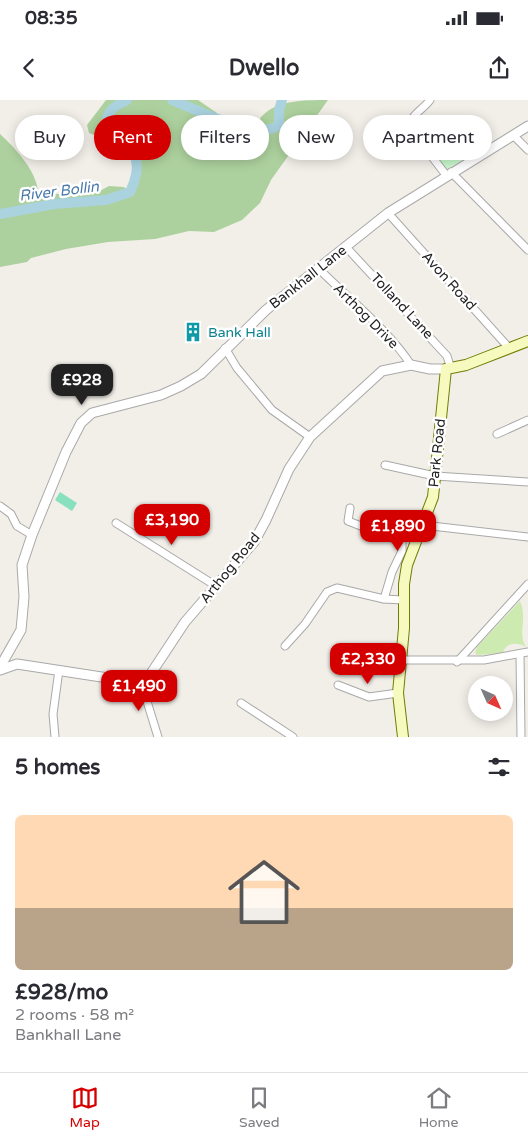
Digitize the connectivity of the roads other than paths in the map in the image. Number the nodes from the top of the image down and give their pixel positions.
1 (430, 100) edge
2 (528, 126) edge
3 (513, 135) junction
4 (528, 150) edge
5 (448, 174) junction
6 (388, 213) junction
7 (346, 247) junction
8 (528, 250) edge
9 (318, 269) junction
10 (528, 341) edge
11 (225, 348) junction
12 (510, 348) junction
13 (411, 366) junction
14 (449, 369) junction
15 (528, 420) edge
16 (496, 434) dead end
17 (310, 437) junction
18 (385, 465) dead end
19 (435, 476) junction
20 (528, 482) edge
21 (0, 506) edge
22 (350, 508) dead end
23 (116, 523) dead end
24 (423, 525) junction
25 (32, 535) junction
26 (528, 537) edge
27 (528, 584) edge
28 (216, 586) junction
29 (384, 599) junction
30 (403, 600) junction
31 (285, 646) dead end
32 (528, 652) edge
33 (520, 658) junction
34 (400, 660) junction
35 (457, 662) junction
36 (0, 668) edge
37 (528, 668) edge
38 (59, 670) junction
39 (142, 682) junction
40 (338, 685) dead end
41 (398, 693) junction
42 (241, 703) dead end
43 (55, 737) edge
44 (158, 737) edge
45 (293, 737) edge
46 (403, 737) edge
47 (521, 737) edge

1 - 5 street
2 - 3 street, Bankhall Lane
3 - 4 street
3 - 5 street, Bankhall Lane
5 - 6 street, Bankhall Lane
5 - 8 street
6 - 7 street, Bankhall Lane
6 - 12 street, Avon Road
7 - 9 street, Bankhall Lane
7 - 14 street, Tolland Lane
9 - 11 street, Bankhall Lane
9 - 13 street, Arthog Drive
10 - 12 main road
11 - 17 street
11 - 25 street, Bankhall Lane
12 - 14 main road
13 - 14 street, Arthog Road
13 - 17 street, Arthog Road
14 - 19 main road, Park Road
15 - 16 street
17 - 28 street, Arthog Road
18 - 19 street
19 - 20 street
19 - 24 main road, Park Road
21 - 25 street
22 - 29 street
23 - 28 street
24 - 26 street
24 - 30 main road, Park Road
25 - 36 street, Bankhall Lane
27 - 35 street
28 - 39 street, Arthog Road
29 - 30 street
29 - 31 street
30 - 34 main road, Park Road
32 - 33 street
33 - 35 street
33 - 37 street
33 - 47 street
34 - 35 street
34 - 41 main road, Park Road
36 - 38 street
38 - 39 street
38 - 43 street
39 - 44 street
40 - 41 street
41 - 46 main road, Park Road
42 - 45 street

